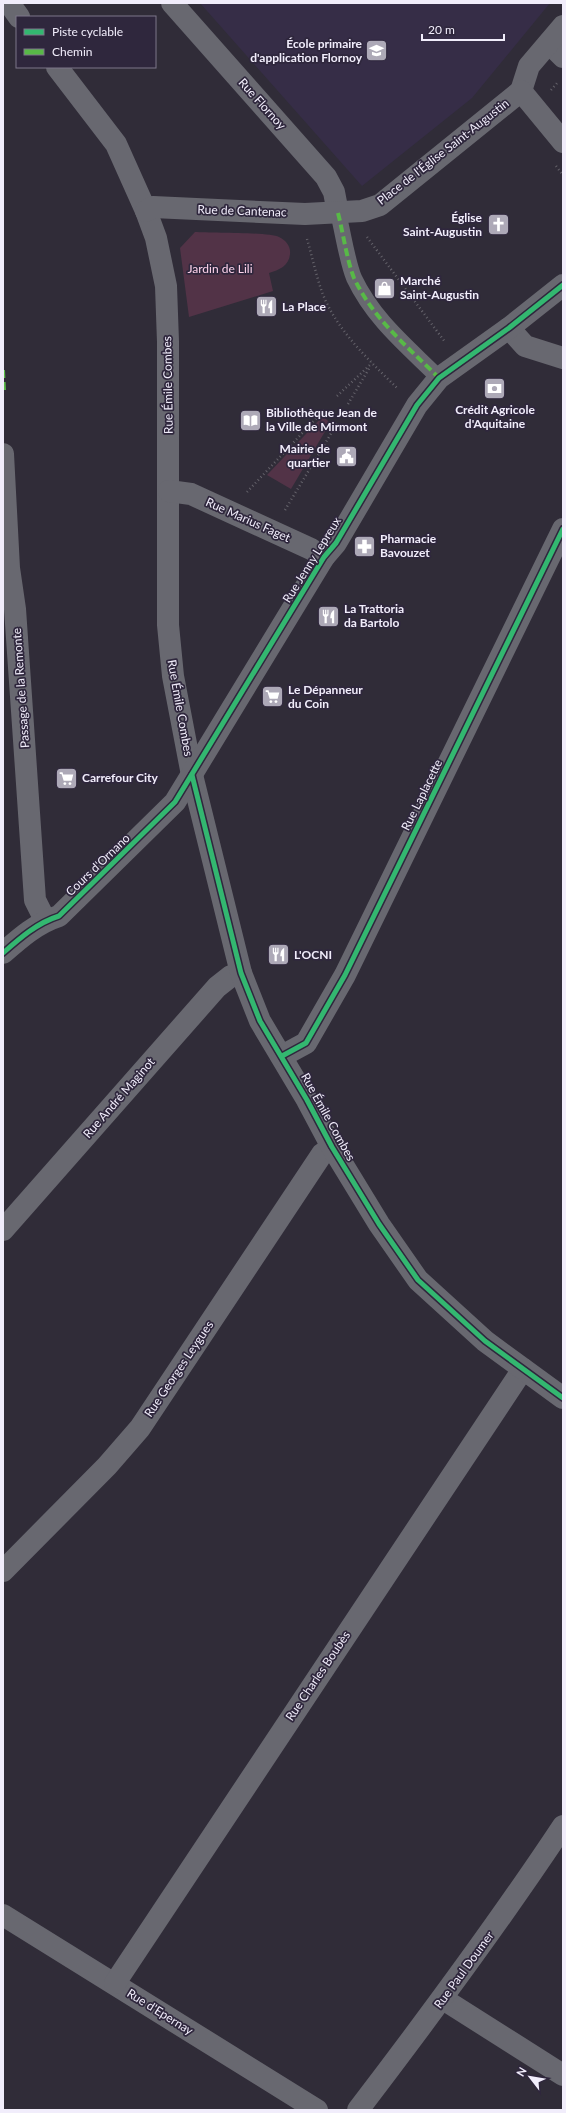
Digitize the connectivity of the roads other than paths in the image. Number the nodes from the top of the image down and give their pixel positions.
1 (9, 3) edge
2 (172, 3) edge
3 (19, 16) edge
4 (563, 26) edge
5 (556, 50) edge
6 (58, 68) edge
7 (520, 91) junction
8 (563, 142) edge
9 (146, 211) junction
10 (338, 213) junction
11 (563, 285) edge
12 (509, 328) junction
13 (563, 358) edge
14 (439, 378) junction
15 (3, 454) edge
16 (169, 491) junction
17 (563, 529) edge
18 (324, 557) junction
19 (192, 775) junction
20 (46, 920) junction
21 (3, 954) edge
22 (241, 973) junction
23 (282, 1056) junction
24 (332, 1147) junction
25 (3, 1230) edge
26 (523, 1369) junction
27 (563, 1398) edge
28 (3, 1571) edge
29 (563, 1826) edge
30 (3, 1915) edge
31 (115, 1984) junction
32 (443, 1999) junction
33 (563, 2075) edge
34 (317, 2110) edge
35 (358, 2110) edge

1 - 3 street
2 - 10 street, Rue Flornoy
4 - 5 street, Place de l'Église Saint-Augustin
5 - 7 street, Place de l'Église Saint-Augustin
6 - 9 street, Rue Émile Combes
7 - 8 street, Place de l'Église Saint-Augustin
7 - 10 street, Place de l'Église Saint-Augustin
9 - 10 street, Rue de Cantenac
9 - 16 street, Rue Émile Combes
10 - 14 street
11 - 12 street
12 - 13 street
12 - 14 street
14 - 18 street, Rue Jenny Lepreux
15 - 20 street, Passage de la Remonte
16 - 18 street, Rue Marius Faget
16 - 19 street, Rue Émile Combes
17 - 23 street, Rue Laplacette
18 - 19 street, Rue Jenny Lepreux
19 - 20 street, Cours d'Ornano
19 - 22 street, Rue Émile Combes
20 - 21 street, Cours d'Ornano
22 - 23 street, Rue Émile Combes
22 - 25 street, Rue André Maginot
23 - 24 street, Rue Émile Combes
24 - 26 street, Rue Émile Combes
24 - 28 street, Rue Georges Leygues
26 - 27 street, Rue Émile Combes
26 - 31 street, Rue Charles Boubès
29 - 32 street, Rue Paul Doumer
30 - 31 street, Rue d'Epernay
31 - 34 street, Rue d'Epernay
32 - 33 street
32 - 35 street, Rue Paul Doumer

